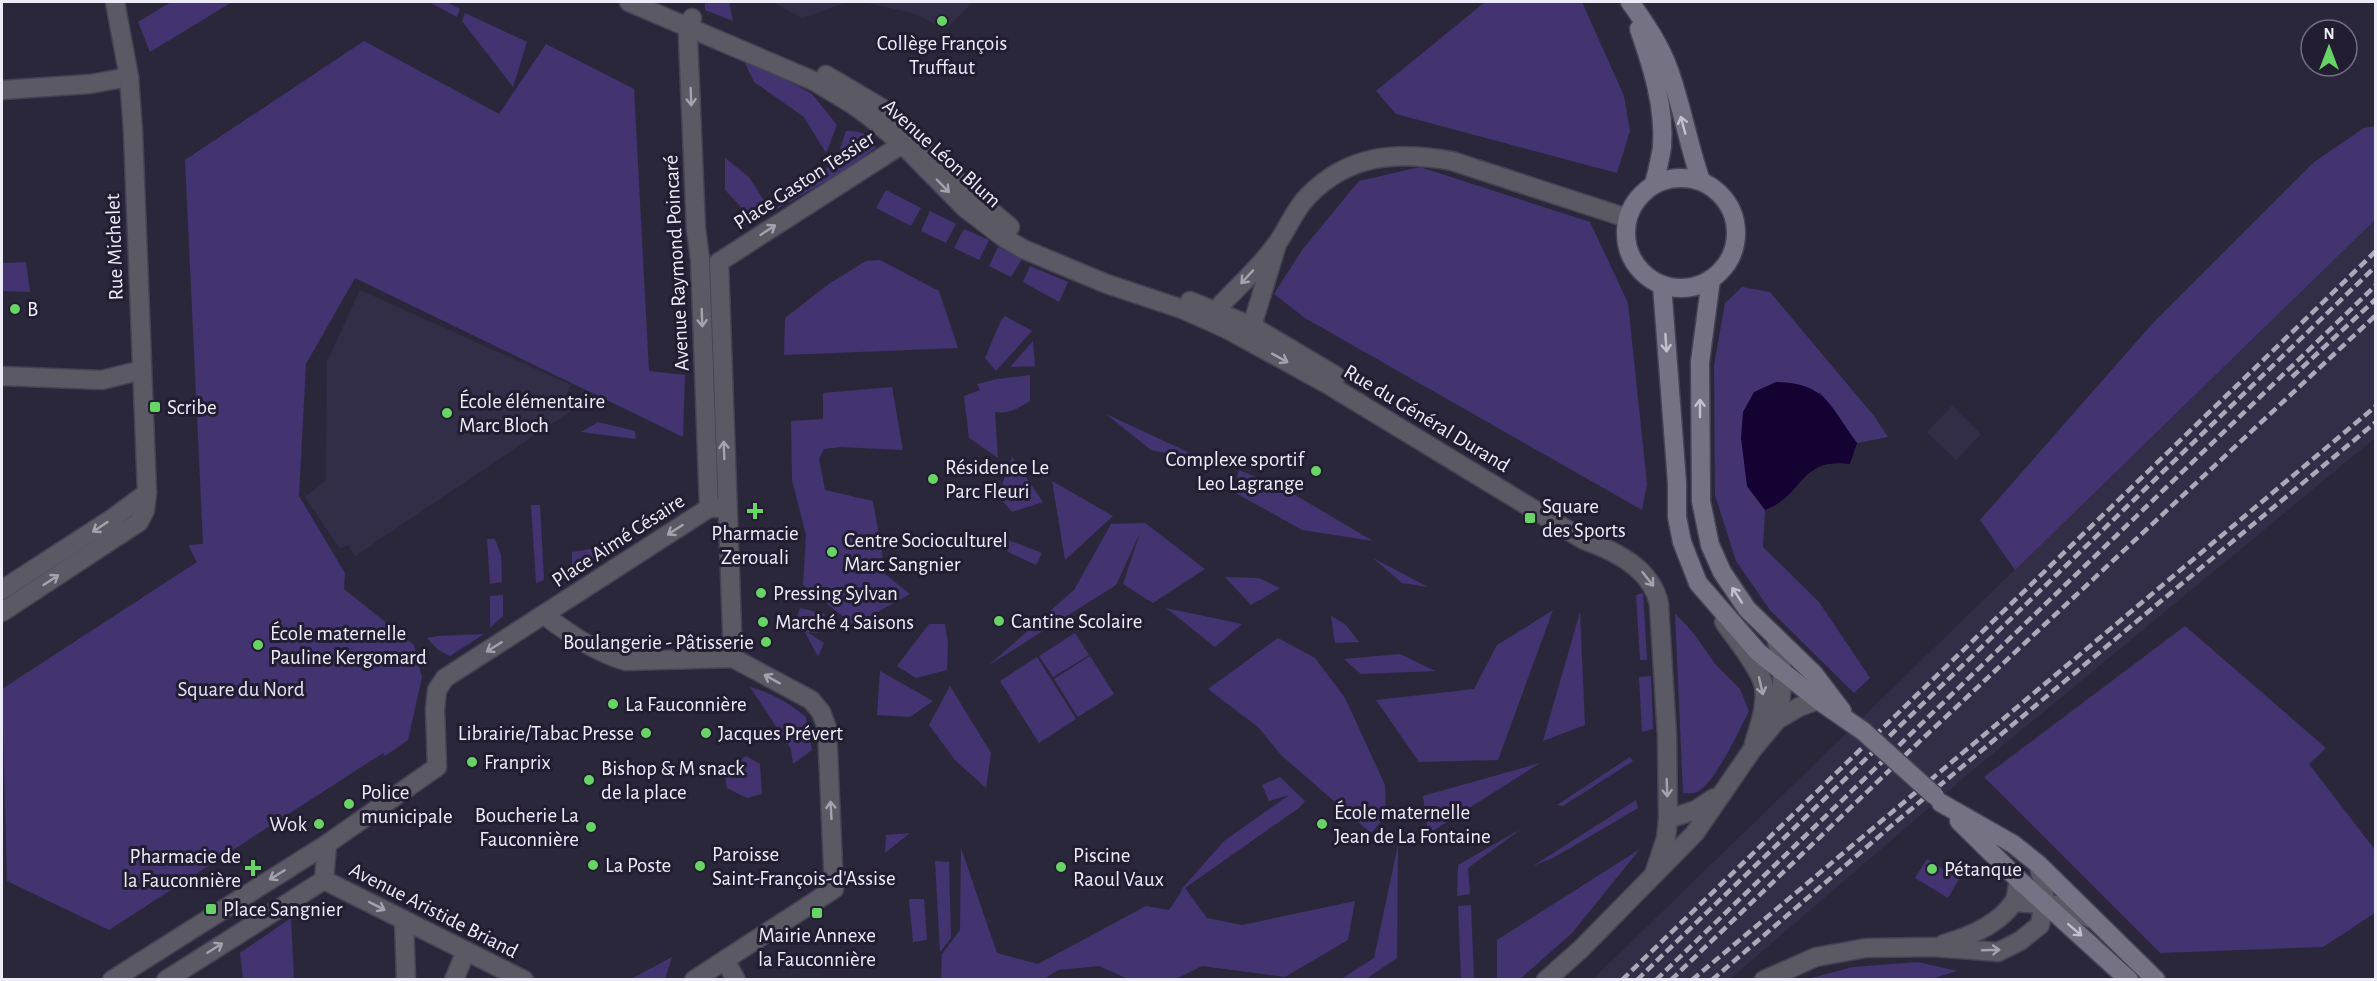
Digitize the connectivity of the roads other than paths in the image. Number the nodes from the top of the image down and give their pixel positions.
1 (115, 2) edge
2 (629, 2) edge
3 (657, 2) edge
4 (1630, 2) edge
5 (690, 22) junction
6 (129, 77) junction
7 (2, 90) edge
8 (908, 140) junction
9 (1701, 181) junction
10 (1654, 184) junction
11 (1627, 218) junction
12 (1277, 244) junction
13 (700, 259) junction
14 (719, 262) junction
15 (1711, 279) junction
16 (1662, 285) junction
17 (1216, 310) junction
18 (1240, 325) junction
19 (141, 370) junction
20 (2, 376) edge
21 (147, 493) junction
22 (718, 508) junction
23 (1698, 583) junction
24 (2, 590) edge
25 (2, 612) edge
26 (544, 615) junction
27 (1776, 638) junction
28 (733, 658) junction
29 (1783, 673) junction
30 (1818, 700) junction
31 (1777, 720) junction
32 (1856, 725) junction
33 (1752, 750) junction
34 (1727, 788) junction
35 (1938, 800) junction
36 (1668, 819) junction
37 (1690, 837) junction
38 (327, 844) junction
39 (2038, 864) junction
40 (1655, 871) junction
41 (324, 880) junction
42 (2019, 880) junction
43 (2014, 902) junction
44 (2044, 903) junction
45 (404, 920) junction
46 (2103, 926) junction
47 (1933, 947) junction
48 (466, 951) junction
49 (725, 960) junction
50 (112, 980) edge
51 (166, 980) edge
52 (406, 980) edge
53 (454, 980) edge
54 (524, 980) edge
55 (694, 980) edge
56 (736, 980) edge
57 (1546, 980) edge
58 (1764, 980) edge
59 (2129, 980) edge
60 (2156, 980) edge

1 - 6 street, Rue Michelet
2 - 5 street, Avenue Léon Blum
3 - 5 street, Avenue Léon Blum
9 -> 4 main road
4 - 10 main road
5 - 8 street, Avenue Léon Blum
5 -> 13 street, Avenue Raymond Poincaré
6 - 7 street
6 - 19 street, Rue Michelet
14 -> 8 street, Place Gaston Tessier
8 - 17 street, Avenue Léon Blum
8 -> 18 street, Avenue Léon Blum
9 - 10 main road
9 - 15 main road
10 - 11 main road
11 - 12 street
11 - 16 main road
12 -> 17 street
12 - 18 street
13 - 14 street
13 -> 22 street, Avenue Raymond Poincaré
22 -> 14 street, Avenue Raymond Poincaré
15 - 16 main road
27 -> 15 main road
16 -> 23 main road
17 - 18 street
18 -> 36 street, Rue du Général Durand
19 - 20 street
19 - 21 street, Rue Michelet
21 -> 24 street
25 -> 21 street, Rue Michelet
22 -> 26 street, Place Aimé Césaire
22 - 28 street
23 - 29 main road
23 -> 33 street
26 - 28 street, Place Aimé Césaire
26 -> 38 street
27 - 29 street
27 - 32 main road
49 -> 28 street
29 - 30 main road
29 - 31 street
30 - 31 street
30 - 32 main road
31 - 33 street
32 - 35 main road, bridge
33 - 34 street
34 - 36 street
34 - 37 street
35 - 39 main road
35 - 42 main road
36 - 37 street
36 - 40 street, Rue du Général Durand
37 - 40 street
38 - 41 street
38 -> 50 street
39 - 44 street
39 - 46 main road
40 - 57 street
41 -> 45 street, Avenue Aristide Briand
51 -> 41 street
42 - 43 street
42 - 44 main road
43 - 44 street
43 - 47 street
44 - 46 street
47 -> 44 street
44 -> 59 main road
45 - 48 street, Avenue Aristide Briand
45 - 52 street
46 - 60 main road
47 - 58 street
48 - 53 street
48 - 54 street, Avenue Aristide Briand
49 - 55 street
49 - 56 street

